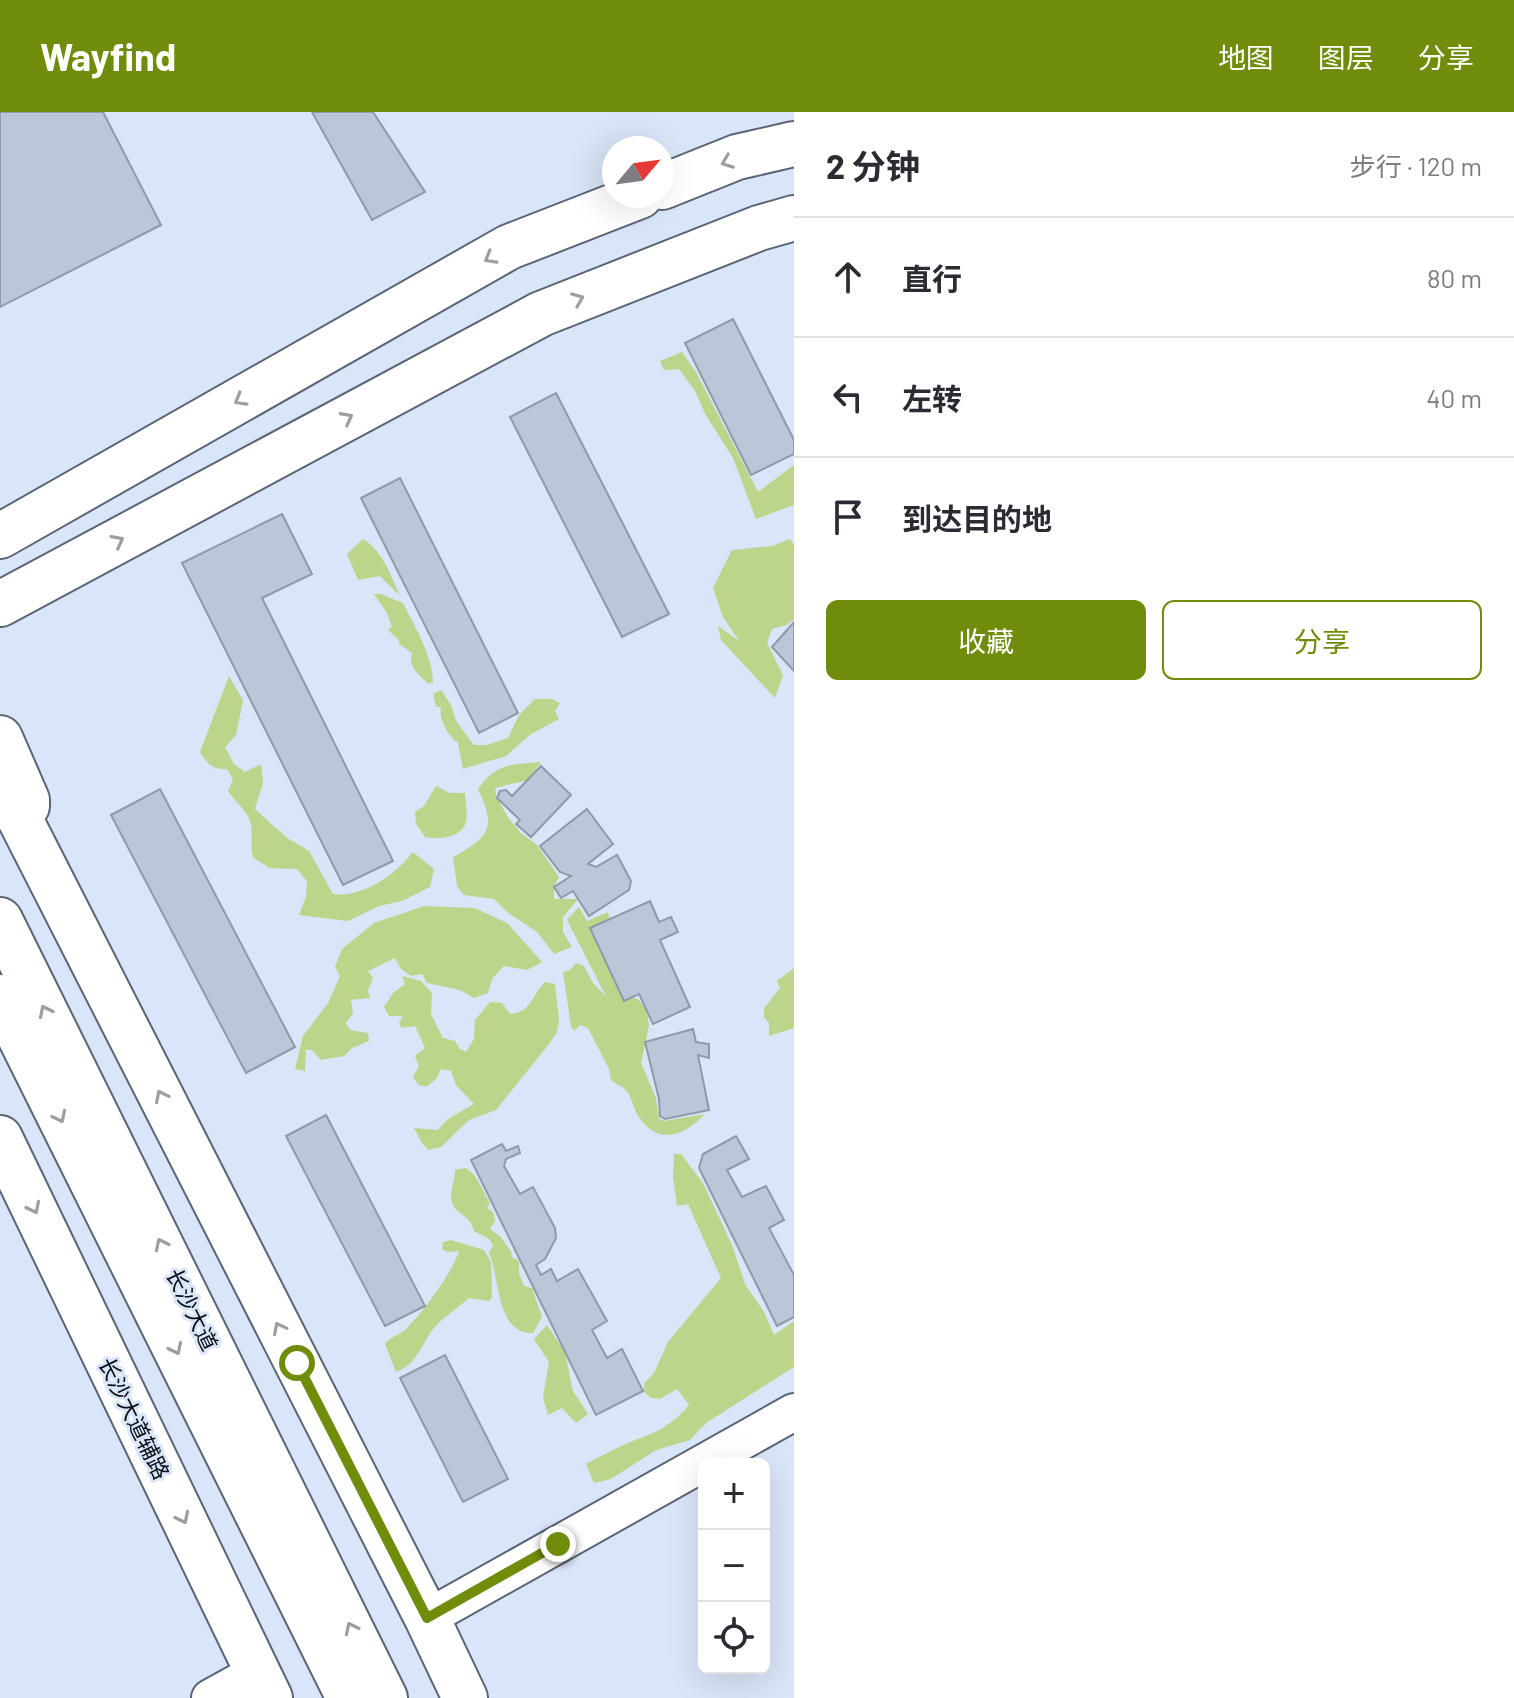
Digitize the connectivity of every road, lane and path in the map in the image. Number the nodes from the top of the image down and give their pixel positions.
1 (794, 144) edge
2 (674, 182) edge
3 (609, 208) edge
4 (794, 218) edge
5 (10, 524) edge
6 (78, 562) junction
7 (0, 604) edge
8 (0, 638) edge
9 (0, 738) edge
10 (0, 780) edge
11 (21, 843) edge
12 (0, 920) edge
13 (0, 997) edge
14 (0, 1138) edge
15 (794, 1412) edge
16 (427, 1618) junction
17 (264, 1685) edge
18 (210, 1698) edge
19 (349, 1698) edge
20 (385, 1698) edge
21 (465, 1698) edge

1 -> 2 main road
3 -> 5 main road
6 -> 4 main road
6 - 7 main road
6 - 8 main road
9 - 11 main road
10 - 11 main road
16 -> 11 main road
20 -> 12 main road, 长沙大道
13 -> 19 main road, 长沙大道
14 -> 17 main road, 长沙大道辅路
15 - 16 street
16 - 21 main road
17 - 18 street

